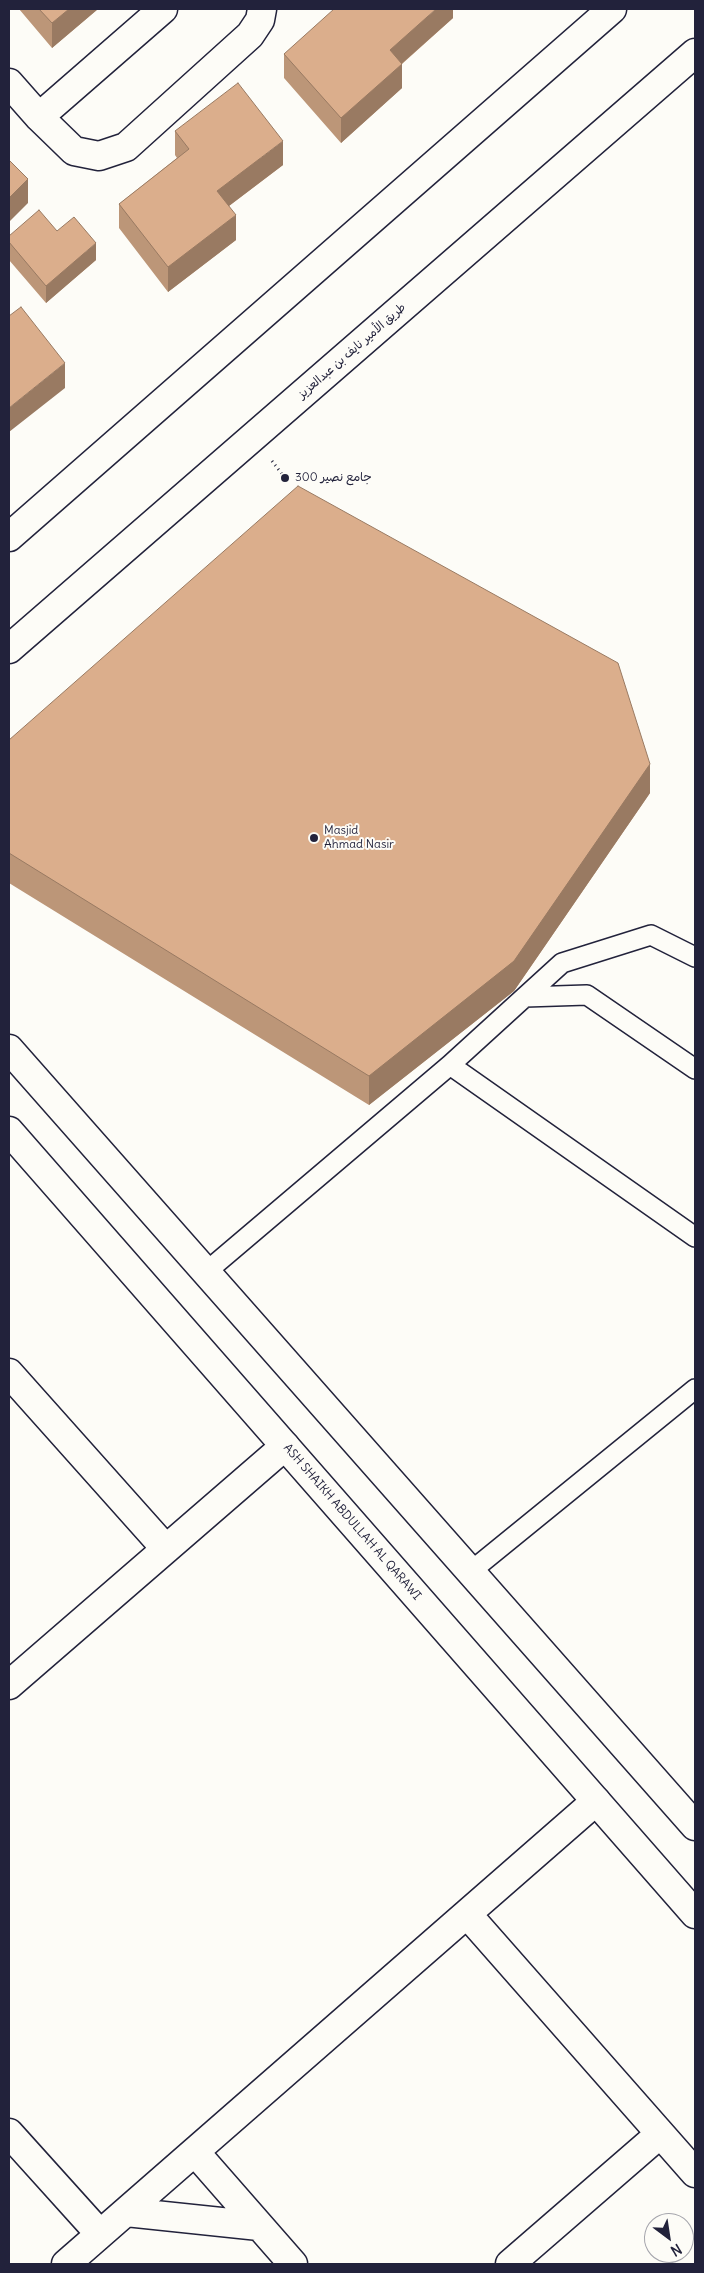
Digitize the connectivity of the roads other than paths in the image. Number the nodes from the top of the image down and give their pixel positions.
1 (163, 9) edge
2 (262, 9) edge
3 (612, 9) edge
4 (695, 52) edge
5 (9, 83) edge
6 (39, 117) junction
7 (9, 537) edge
8 (9, 649) edge
9 (695, 957) edge
10 (525, 997) junction
11 (9, 1050) edge
12 (450, 1065) junction
13 (695, 1069) edge
14 (9, 1131) edge
15 (695, 1237) edge
16 (206, 1272) junction
17 (9, 1373) edge
18 (695, 1389) edge
19 (286, 1446) junction
20 (166, 1549) junction
21 (470, 1572) junction
22 (9, 1684) edge
23 (596, 1801) junction
24 (695, 1826) edge
25 (467, 1914) junction
26 (695, 1914) edge
27 (9, 2132) edge
28 (660, 2134) junction
29 (195, 2152) junction
30 (695, 2173) edge
31 (126, 2212) junction
32 (259, 2226) junction
33 (100, 2234) junction
34 (66, 2264) edge
35 (293, 2264) edge
36 (510, 2264) edge

1 - 6 street
2 - 6 street
3 - 7 street
4 - 8 street, طريق الأمير نايف بن عبدالعزيز
5 - 6 street
9 - 10 lane
10 - 12 lane
10 - 13 lane
11 - 16 street
12 - 15 lane
12 - 16 lane
14 - 19 street, ASH SHAIKH ABDULLAH AL QARAWI
16 - 21 street
17 - 20 street
18 - 21 lane
19 - 20 street
19 - 23 street, ASH SHAIKH ABDULLAH AL QARAWI
20 - 22 street
21 - 24 street
23 - 25 street
23 - 26 street, ASH SHAIKH ABDULLAH AL QARAWI
25 - 28 street
25 - 29 street
27 - 33 street
28 - 30 street
28 - 36 street
29 - 31 street
29 - 32 street
31 - 32 street
31 - 33 street
32 - 35 street
33 - 34 street

